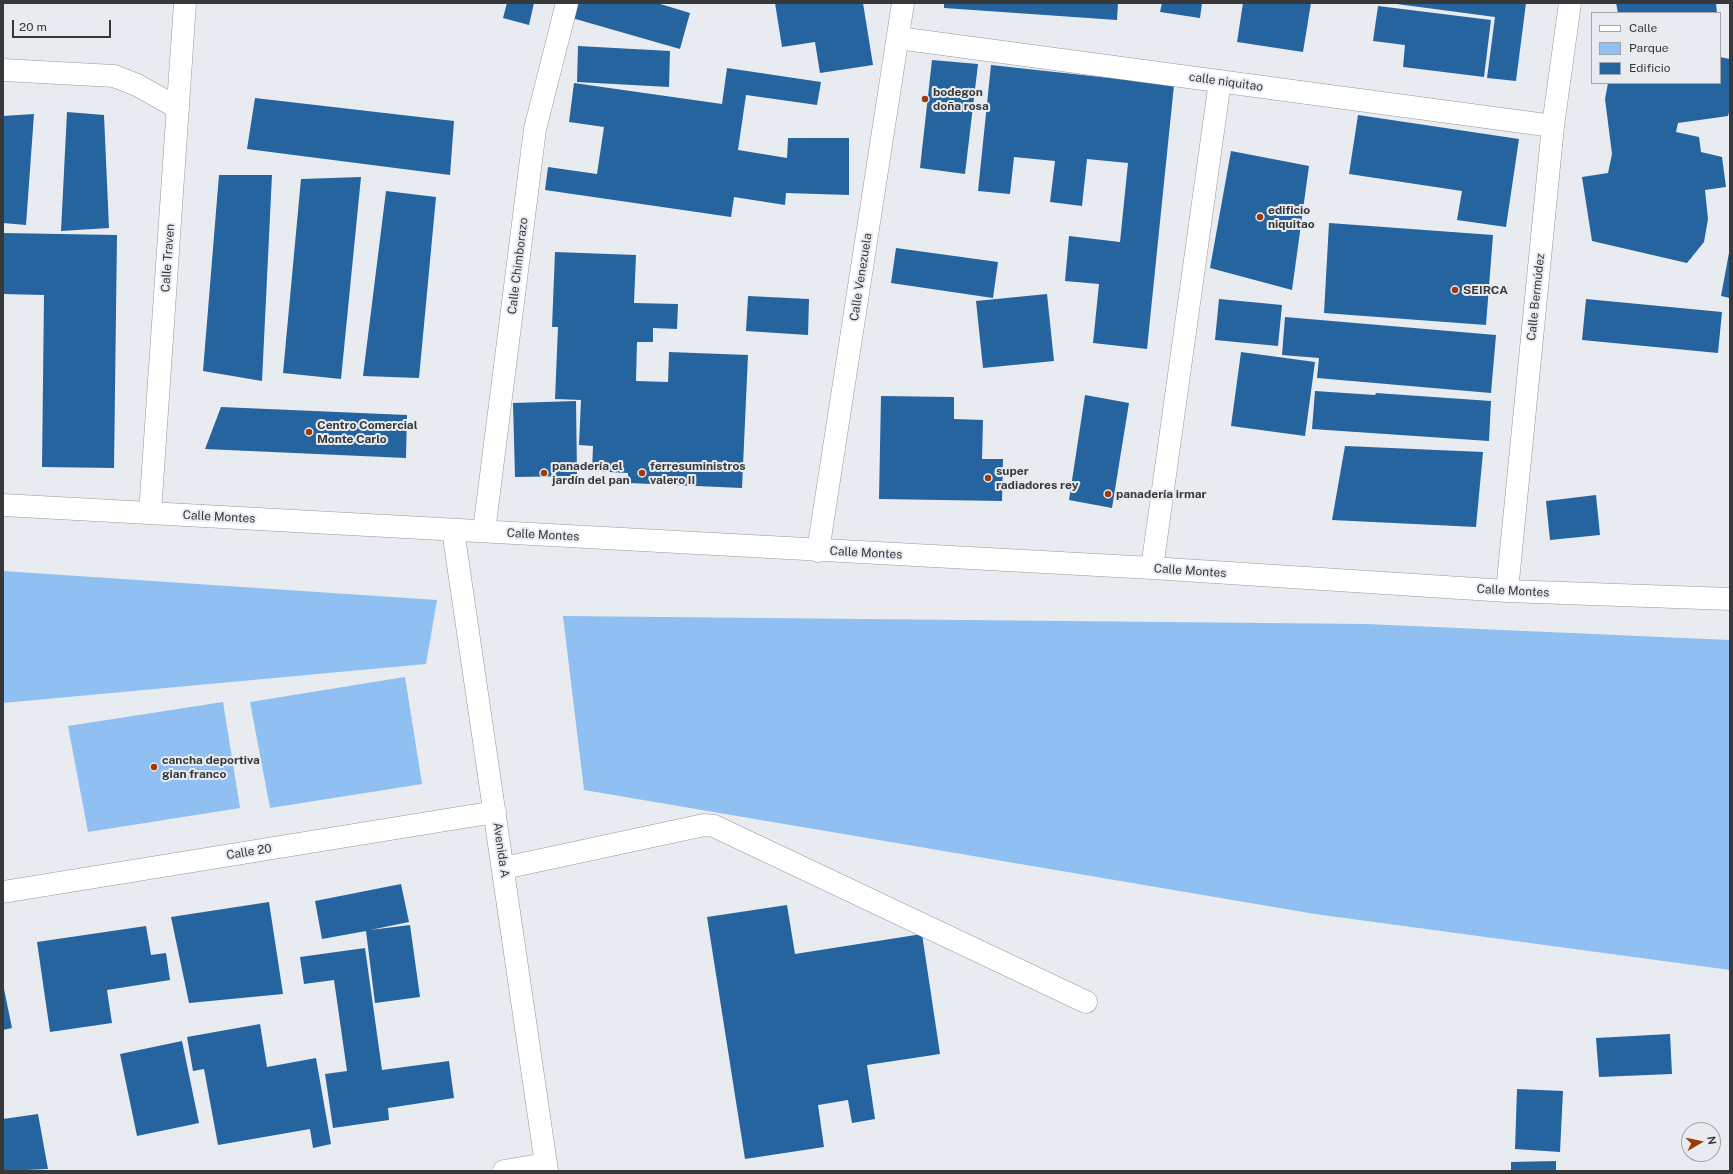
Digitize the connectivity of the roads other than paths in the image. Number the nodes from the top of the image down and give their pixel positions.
1 (185, 3) edge
2 (567, 3) edge
3 (903, 3) edge
4 (1570, 3) edge
5 (898, 38) junction
6 (3, 70) edge
7 (1220, 81) junction
8 (178, 108) junction
9 (1553, 126) junction
10 (3, 505) edge
11 (150, 513) junction
12 (453, 530) junction
13 (484, 531) junction
14 (818, 551) junction
15 (1152, 568) junction
16 (1507, 591) junction
17 (1730, 599) edge
18 (495, 812) junction
19 (504, 868) junction
20 (3, 892) edge
21 (1086, 1002) dead end
22 (547, 1168) edge
23 (504, 1171) edge

1 - 8 street, Calle Traven
2 - 13 street, Calle Chimborazo
3 - 5 street, Calle Venezuela
4 - 9 street, Calle Bermúdez
5 - 7 street, calle niquitao
5 - 14 street, Calle Venezuela
6 - 8 street
7 - 9 street, calle niquitao
7 - 15 street
8 - 11 street, Calle Traven
9 - 16 street, Calle Bermúdez
10 - 11 street, Calle Montes
11 - 12 street, Calle Montes
12 - 13 street, Calle Montes
12 - 18 street, Avenida A
13 - 14 street, Calle Montes
14 - 15 street, Calle Montes
15 - 16 street, Calle Montes
16 - 17 street, Calle Montes
18 - 19 street, Avenida A
18 - 20 street, Calle 20
19 - 21 street
19 - 22 street, Avenida A
22 - 23 street

